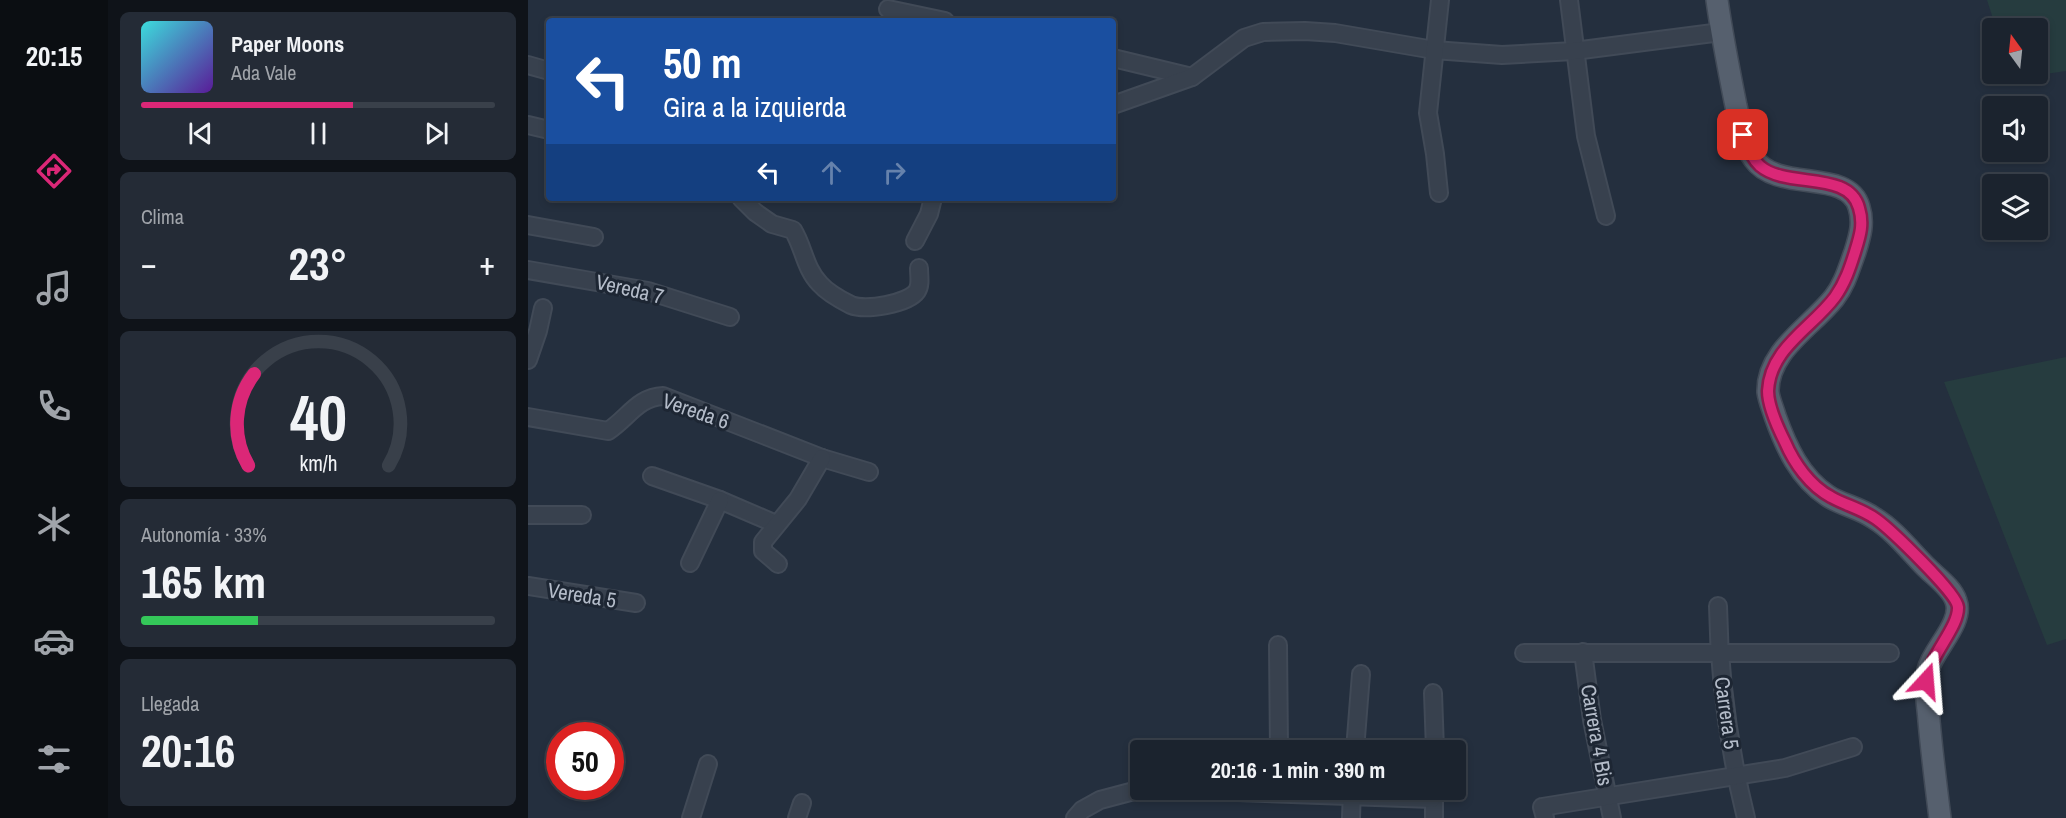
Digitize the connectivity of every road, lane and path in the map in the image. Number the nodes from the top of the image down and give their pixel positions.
1 (1440, 0) edge
2 (1569, 0) edge
3 (1717, 0) edge
4 (888, 9) dead end
5 (931, 18) edge
6 (1721, 32) junction
7 (1434, 50) junction
8 (1574, 51) junction
9 (1116, 59) edge
10 (528, 65) edge
11 (546, 70) edge
12 (1192, 77) junction
13 (1116, 104) edge
14 (528, 125) edge
15 (546, 129) edge
16 (1439, 193) dead end
17 (744, 201) edge
18 (932, 201) edge
19 (1606, 216) dead end
20 (528, 225) edge
21 (594, 237) dead end
22 (915, 241) dead end
23 (920, 268) dead end
24 (528, 270) edge
25 (543, 308) dead end
26 (730, 317) dead end
27 (528, 360) edge
28 (528, 417) edge
29 (822, 458) junction
30 (869, 472) dead end
31 (652, 476) dead end
32 (720, 500) junction
33 (528, 514) edge
34 (582, 515) dead end
35 (776, 524) junction
36 (690, 563) dead end
37 (778, 564) dead end
38 (528, 586) edge
39 (636, 603) dead end
40 (1718, 606) dead end
41 (1278, 645) dead end
42 (1583, 652) junction
43 (1524, 653) dead end
44 (1719, 653) junction
45 (1890, 653) dead end
46 (1361, 674) dead end
47 (1433, 693) dead end
48 (1279, 740) edge
49 (1356, 740) edge
50 (1435, 740) edge
51 (1853, 747) dead end
52 (708, 764) dead end
53 (1736, 776) junction
54 (1130, 791) edge
55 (1607, 796) junction
56 (1351, 800) edge
57 (1433, 800) edge
58 (1543, 813) edge
59 (691, 818) edge
60 (1075, 818) edge
61 (1352, 818) edge
62 (1434, 818) edge
63 (1612, 818) edge
64 (1746, 818) edge
65 (1940, 818) edge

1 - 7 street
2 - 8 street
3 - 6 main road
4 - 5 street
6 - 8 street
6 - 65 main road
7 - 8 street
7 - 12 street
7 - 16 street
8 - 19 street
9 - 12 street
10 - 11 street
12 - 13 street
14 - 15 street
17 - 23 street
18 - 22 street
20 - 21 street
24 - 26 street, Vereda 7
25 - 27 street
28 - 29 street, Vereda 6
29 - 30 street, Vereda 6
29 - 35 street
31 - 32 street
32 - 35 street
32 - 36 street
33 - 34 street
35 - 37 street
38 - 39 street, Vereda 5
40 - 44 street, Carrera 5
41 - 48 street
42 - 43 street
42 - 44 street
42 - 55 street, Carrera 4 Bis
44 - 45 street
44 - 53 street, Carrera 5
46 - 49 street
47 - 50 street
51 - 53 street
52 - 59 street
53 - 55 street
53 - 64 street, Carrera 5
54 - 60 street
55 - 58 street
55 - 63 street, Carrera 4 Bis
56 - 61 street
57 - 62 street

